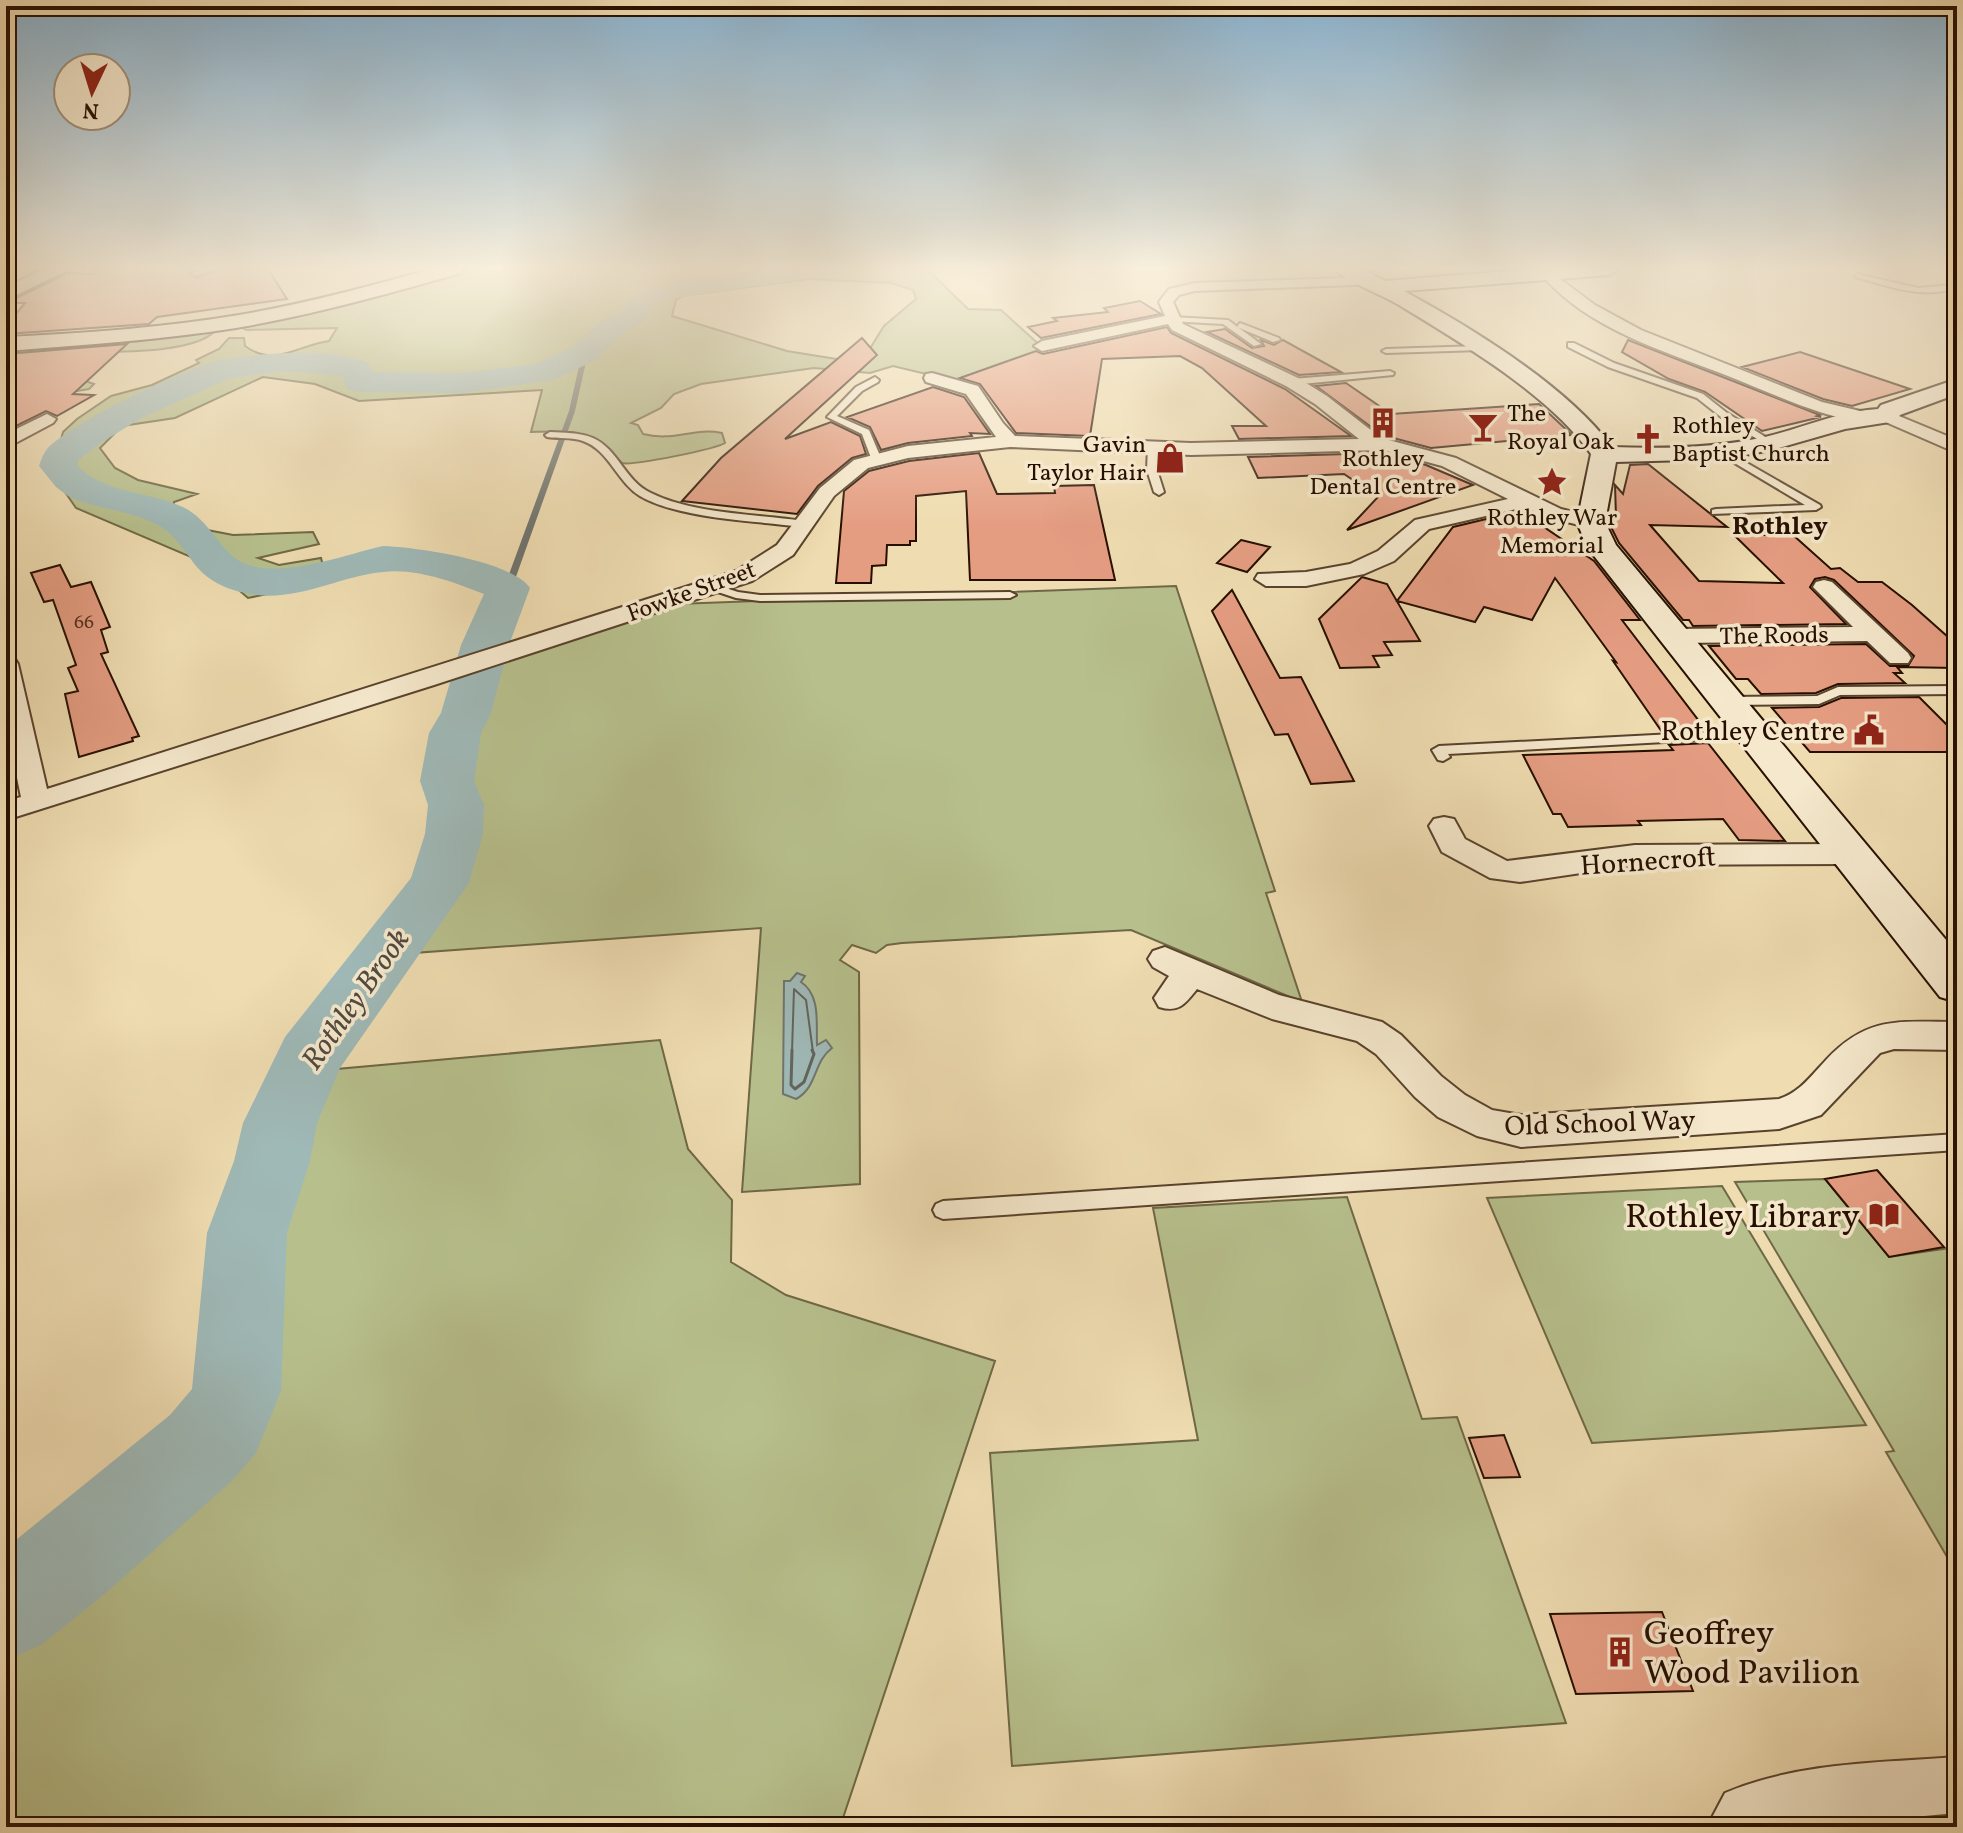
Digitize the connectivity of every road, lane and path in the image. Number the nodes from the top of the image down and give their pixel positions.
1 (1233, 355) edge
2 (1488, 355) edge
3 (1590, 355) edge
4 (1689, 355) edge
5 (1390, 373) dead end
6 (932, 378) dead end
7 (875, 380) dead end
8 (1292, 382) junction
9 (1957, 386) edge
10 (1877, 417) junction
11 (47, 419) dead end
12 (550, 435) dead end
13 (11, 436) edge
14 (1010, 441) junction
15 (1375, 443) junction
16 (1770, 443) junction
17 (1153, 447) junction
18 (1957, 447) edge
19 (1719, 450) junction
20 (1604, 454) junction
21 (876, 458) junction
22 (1159, 492) dead end
23 (1529, 500) junction
24 (1716, 512) dead end
25 (1591, 522) junction
26 (803, 524) junction
27 (1266, 579) dead end
28 (713, 587) junction
29 (1824, 587) dead end
30 (1010, 595) dead end
31 (1873, 634) junction
32 (1674, 636) junction
33 (1899, 658) dead end
34 (6, 664) edge
35 (1957, 690) edge
36 (1725, 701) junction
37 (1751, 734) junction
38 (1443, 757) dead end
39 (36, 802) junction
40 (6, 811) edge
41 (1442, 840) dead end
42 (1850, 854) junction
43 (1940, 944) edge
44 (1176, 977) dead end
45 (1957, 985) edge
46 (1957, 1036) edge
47 (1957, 1142) edge
48 (943, 1210) dead end
49 (1957, 1785) edge
50 (1736, 1827) edge

1 - 8 street
2 - 20 street
3 - 16 lane
4 - 10 street
5 - 8 lane
6 - 14 street
7 - 21 lane
8 - 15 street
9 - 10 street
10 - 16 street
10 - 18 street
11 - 13 street
12 - 26 lane
14 - 17 street, Fowke Street
14 - 21 street, Fowke Street
15 - 17 street, Fowke Street
15 - 23 street
16 - 19 street
17 - 22 lane
19 - 20 street
19 - 24 lane
20 - 25 street
21 - 26 street, Fowke Street
23 - 25 street
23 - 27 street
25 - 32 street
26 - 28 street, Fowke Street
28 - 30 lane
28 - 39 street, Fowke Street
29 - 31 street, The Roods
31 - 32 street, The Roods
31 - 33 street, The Roods
32 - 36 street
34 - 39 street
35 - 36 lane
36 - 37 street
37 - 38 lane
37 - 42 street
39 - 40 street, Fowke Street
41 - 42 street, Hornecroft
42 - 43 street
43 - 45 street
44 - 46 street, Old School Way
47 - 48 lane
49 - 50 street

